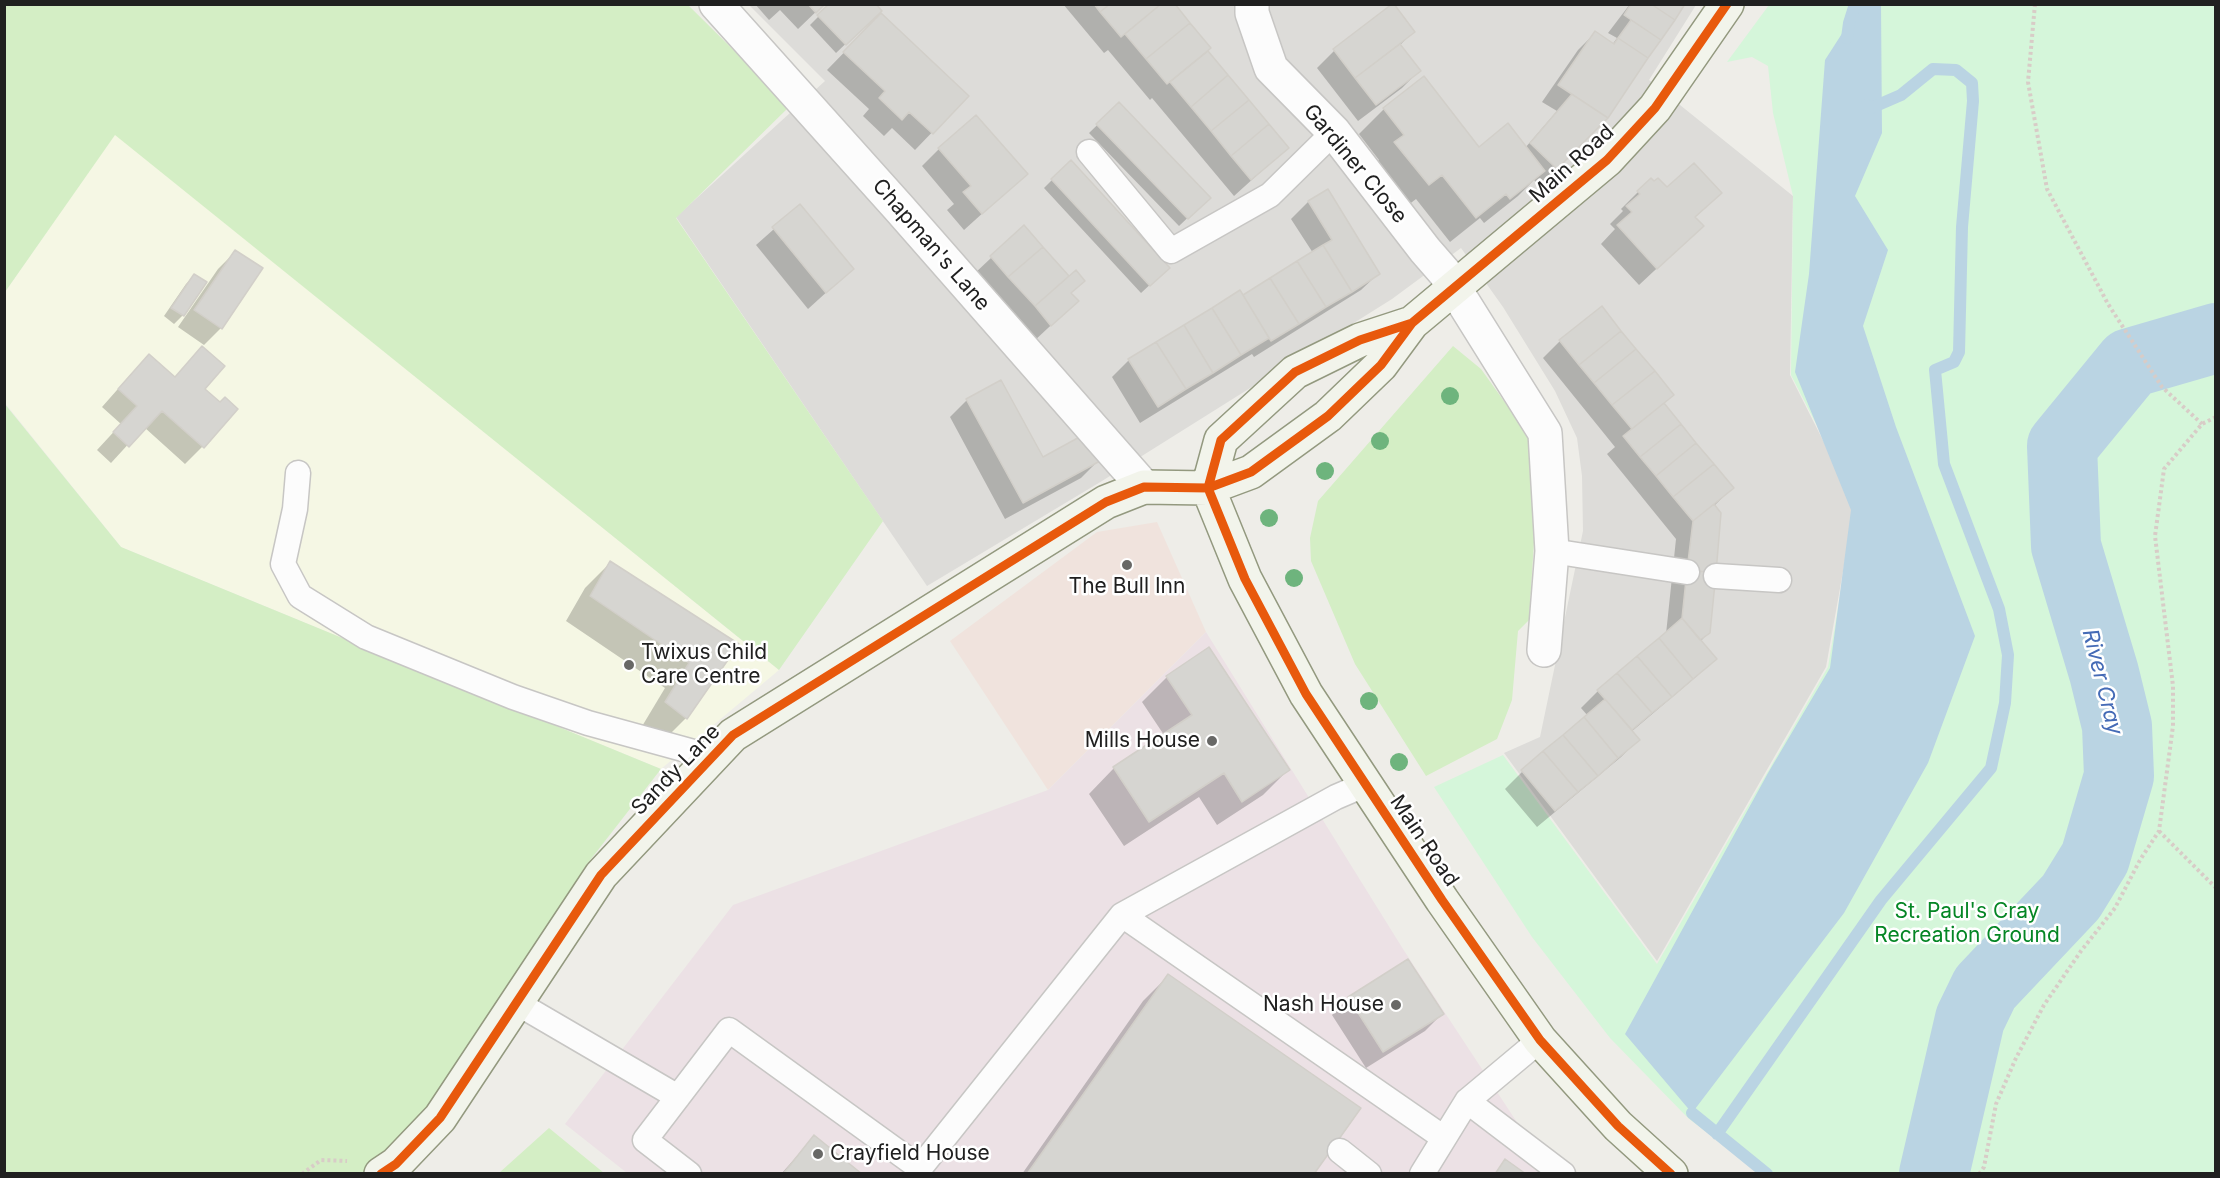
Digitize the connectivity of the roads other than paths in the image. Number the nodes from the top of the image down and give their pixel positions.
1 (716, 4) edge
2 (1252, 4) edge
3 (1726, 5) edge
4 (1334, 132) junction
5 (1089, 152) dead end
6 (1454, 286) junction
7 (1412, 323) junction
8 (298, 473) dead end
9 (1144, 487) junction
10 (1208, 488) junction
11 (1552, 551) junction
12 (1687, 572) dead end
13 (1716, 576) dead end
14 (1779, 580) dead end
15 (1544, 650) dead end
16 (712, 757) junction
17 (1364, 785) junction
18 (1122, 915) junction
19 (517, 1003) junction
20 (1540, 1040) junction
21 (678, 1097) junction
22 (1467, 1101) junction
23 (1444, 1137) junction
24 (1340, 1152) dead end
25 (381, 1173) edge
26 (689, 1173) edge
27 (1369, 1173) edge
28 (1422, 1173) edge
29 (1563, 1173) edge
30 (1671, 1173) edge

1 - 9 street, Chapman's Lane
2 - 4 street, Gardiner Close
3 - 6 street, Main Road
4 - 5 lane
4 - 6 street, Gardiner Close
6 - 7 street, Main Road
6 - 11 street, Gardiner Close
7 - 10 street, Main Road
7 - 10 street, Main Road
8 - 16 lane
9 - 10 street, Sandy Lane
9 - 16 street, Sandy Lane
10 - 17 street, Main Road
11 - 12 lane
11 - 15 street, Gardiner Close
13 - 14 lane
16 - 19 street, Sandy Lane
17 - 18 lane
17 - 20 street, Main Road
18 - 21 lane
18 - 23 lane
19 - 21 lane
19 - 25 street, Sandy Lane
20 - 22 lane
20 - 30 street, Main Road
21 - 26 lane
22 - 23 lane
22 - 29 lane
23 - 28 lane
24 - 27 lane

